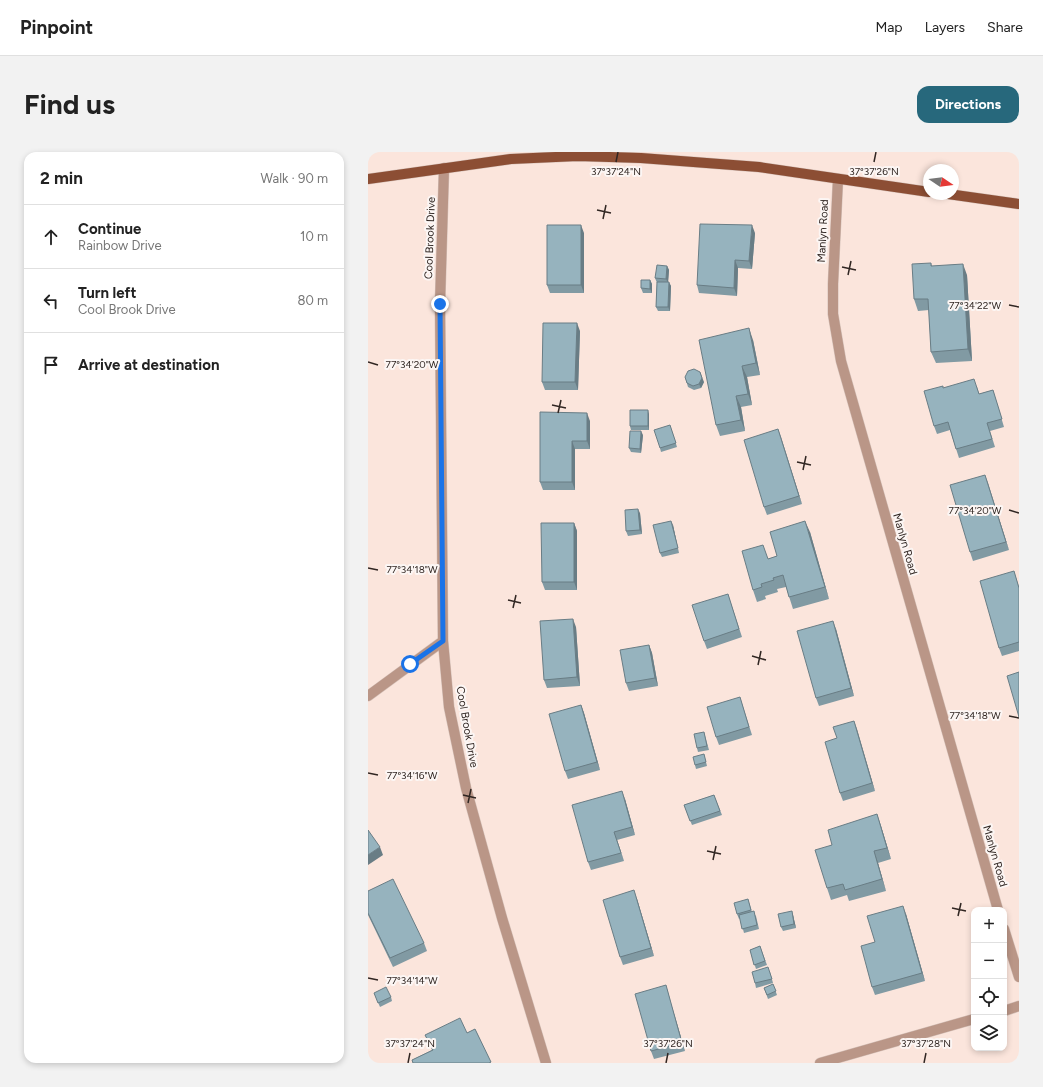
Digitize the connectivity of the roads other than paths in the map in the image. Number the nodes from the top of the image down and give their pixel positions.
1 (444, 168) junction
2 (368, 179) edge
3 (838, 179) junction
4 (923, 191) edge
5 (959, 196) edge
6 (1019, 204) edge
7 (443, 641) junction
8 (368, 696) edge
9 (997, 907) edge
10 (1007, 939) edge
11 (1019, 977) edge
12 (1019, 1006) edge
13 (1007, 1010) edge
14 (971, 1020) edge
15 (546, 1063) edge
16 (820, 1063) edge

1 - 2 main road
1 - 3 main road
1 - 7 street, Cool Brook Drive
3 - 4 main road
3 - 9 street, Manlyn Road
5 - 6 main road
7 - 8 street
7 - 15 street, Cool Brook Drive
10 - 11 street
12 - 13 street
14 - 16 street

